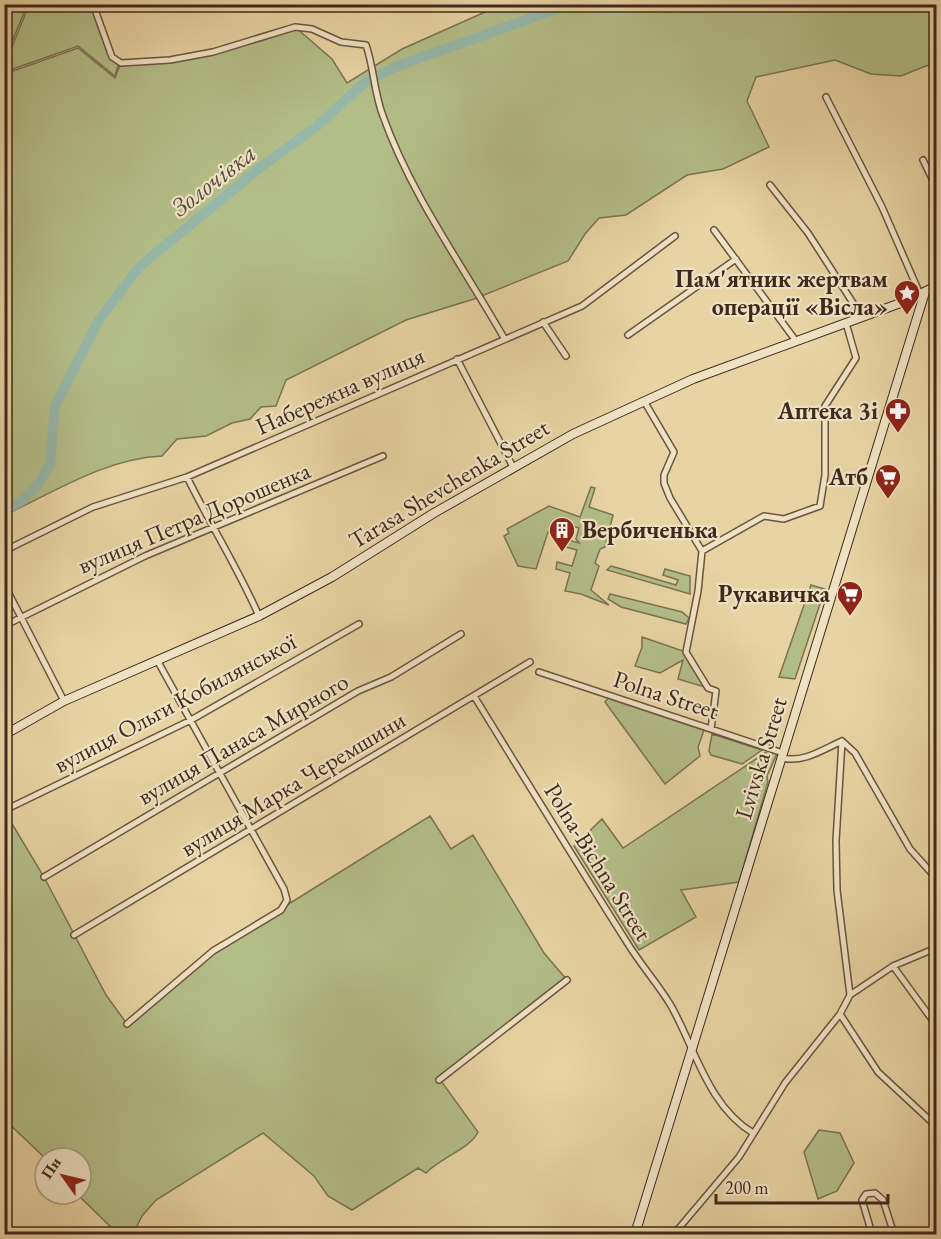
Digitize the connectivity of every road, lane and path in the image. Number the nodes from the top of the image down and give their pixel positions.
1 (93, 4) edge
2 (826, 97) dead end
3 (922, 160) dead end
4 (770, 185) dead end
5 (936, 187) edge
6 (714, 230) dead end
7 (675, 236) dead end
8 (736, 259) junction
9 (936, 286) edge
10 (922, 293) junction
11 (862, 317) junction
12 (543, 322) junction
13 (846, 323) junction
14 (628, 335) dead end
15 (504, 338) junction
16 (796, 341) junction
17 (566, 356) dead end
18 (457, 359) junction
19 (644, 401) junction
20 (383, 456) dead end
21 (513, 467) junction
22 (187, 477) junction
23 (215, 529) junction
24 (4, 551) edge
25 (702, 551) junction
26 (4, 584) edge
27 (259, 616) junction
28 (20, 617) junction
29 (359, 624) dead end
30 (4, 627) edge
31 (461, 634) dead end
32 (157, 660) junction
33 (530, 662) dead end
34 (539, 672) dead end
35 (474, 696) junction
36 (64, 701) junction
37 (191, 720) junction
38 (711, 729) junction
39 (4, 735) edge
40 (842, 741) junction
41 (782, 755) junction
42 (219, 773) junction
43 (5, 810) edge
44 (250, 831) junction
45 (44, 877) dead end
46 (936, 878) edge
47 (74, 935) dead end
48 (936, 948) edge
49 (893, 966) junction
50 (567, 980) dead end
51 (850, 995) junction
52 (840, 1014) junction
53 (127, 1024) dead end
54 (936, 1024) edge
55 (692, 1047) junction
56 (439, 1080) dead end
57 (936, 1126) edge
58 (753, 1132) junction
59 (635, 1234) edge
60 (674, 1234) edge
61 (872, 1234) edge
62 (894, 1234) edge

1 - 15 street
2 - 10 street
3 - 5 street
4 - 11 street
6 - 8 street
7 - 12 street, Набережна вулиця
8 - 14 street
8 - 16 street
9 - 10 main road, Tarasa Shevchenka Street
10 - 11 main road, Tarasa Shevchenka Street
10 - 41 main road, Lvivska Street
11 - 13 main road, Tarasa Shevchenka Street
12 - 15 street, Набережна вулиця
12 - 17 street
13 - 16 main road, Tarasa Shevchenka Street
13 - 25 street
15 - 18 street, Набережна вулиця
16 - 19 main road, Tarasa Shevchenka Street
18 - 21 street
18 - 22 street, Набережна вулиця
19 - 21 main road, Tarasa Shevchenka Street
19 - 25 street
20 - 23 street, вулиця Петра Дорошенка
21 - 27 main road, Tarasa Shevchenka Street
22 - 23 street
22 - 24 street, Набережна вулиця
23 - 27 street
23 - 28 street, вулиця Петра Дорошенка
25 - 38 street
26 - 28 street
27 - 32 main road, Tarasa Shevchenka Street
28 - 30 street, вулиця Петра Дорошенка
28 - 36 street
29 - 37 street, вулиця Ольги Кобилянської
31 - 42 street, вулиця Панаса Мирного
32 - 36 main road, Tarasa Shevchenka Street
32 - 37 street
33 - 35 street, вулиця Марка Черемшини
34 - 38 street, Polna Street
35 - 44 street, вулиця Марка Черемшини
35 - 55 street, Polna-Bichna Street
36 - 39 main road, Tarasa Shevchenka Street
37 - 42 street
37 - 43 street, вулиця Ольги Кобилянської
38 - 41 street, Polna Street
40 - 41 street
40 - 46 street
40 - 51 street
41 - 55 main road, Lvivska Street
42 - 44 street
42 - 45 street, вулиця Панаса Мирного
44 - 47 street, вулиця Марка Черемшини
44 - 53 street
48 - 49 street
49 - 51 street
49 - 54 street
50 - 56 street
51 - 52 street
52 - 57 street
52 - 58 street
55 - 58 street, Polna-Bichna Street
55 - 59 main road, Lvivska Street
58 - 60 street
61 - 62 street
61 - 62 street

